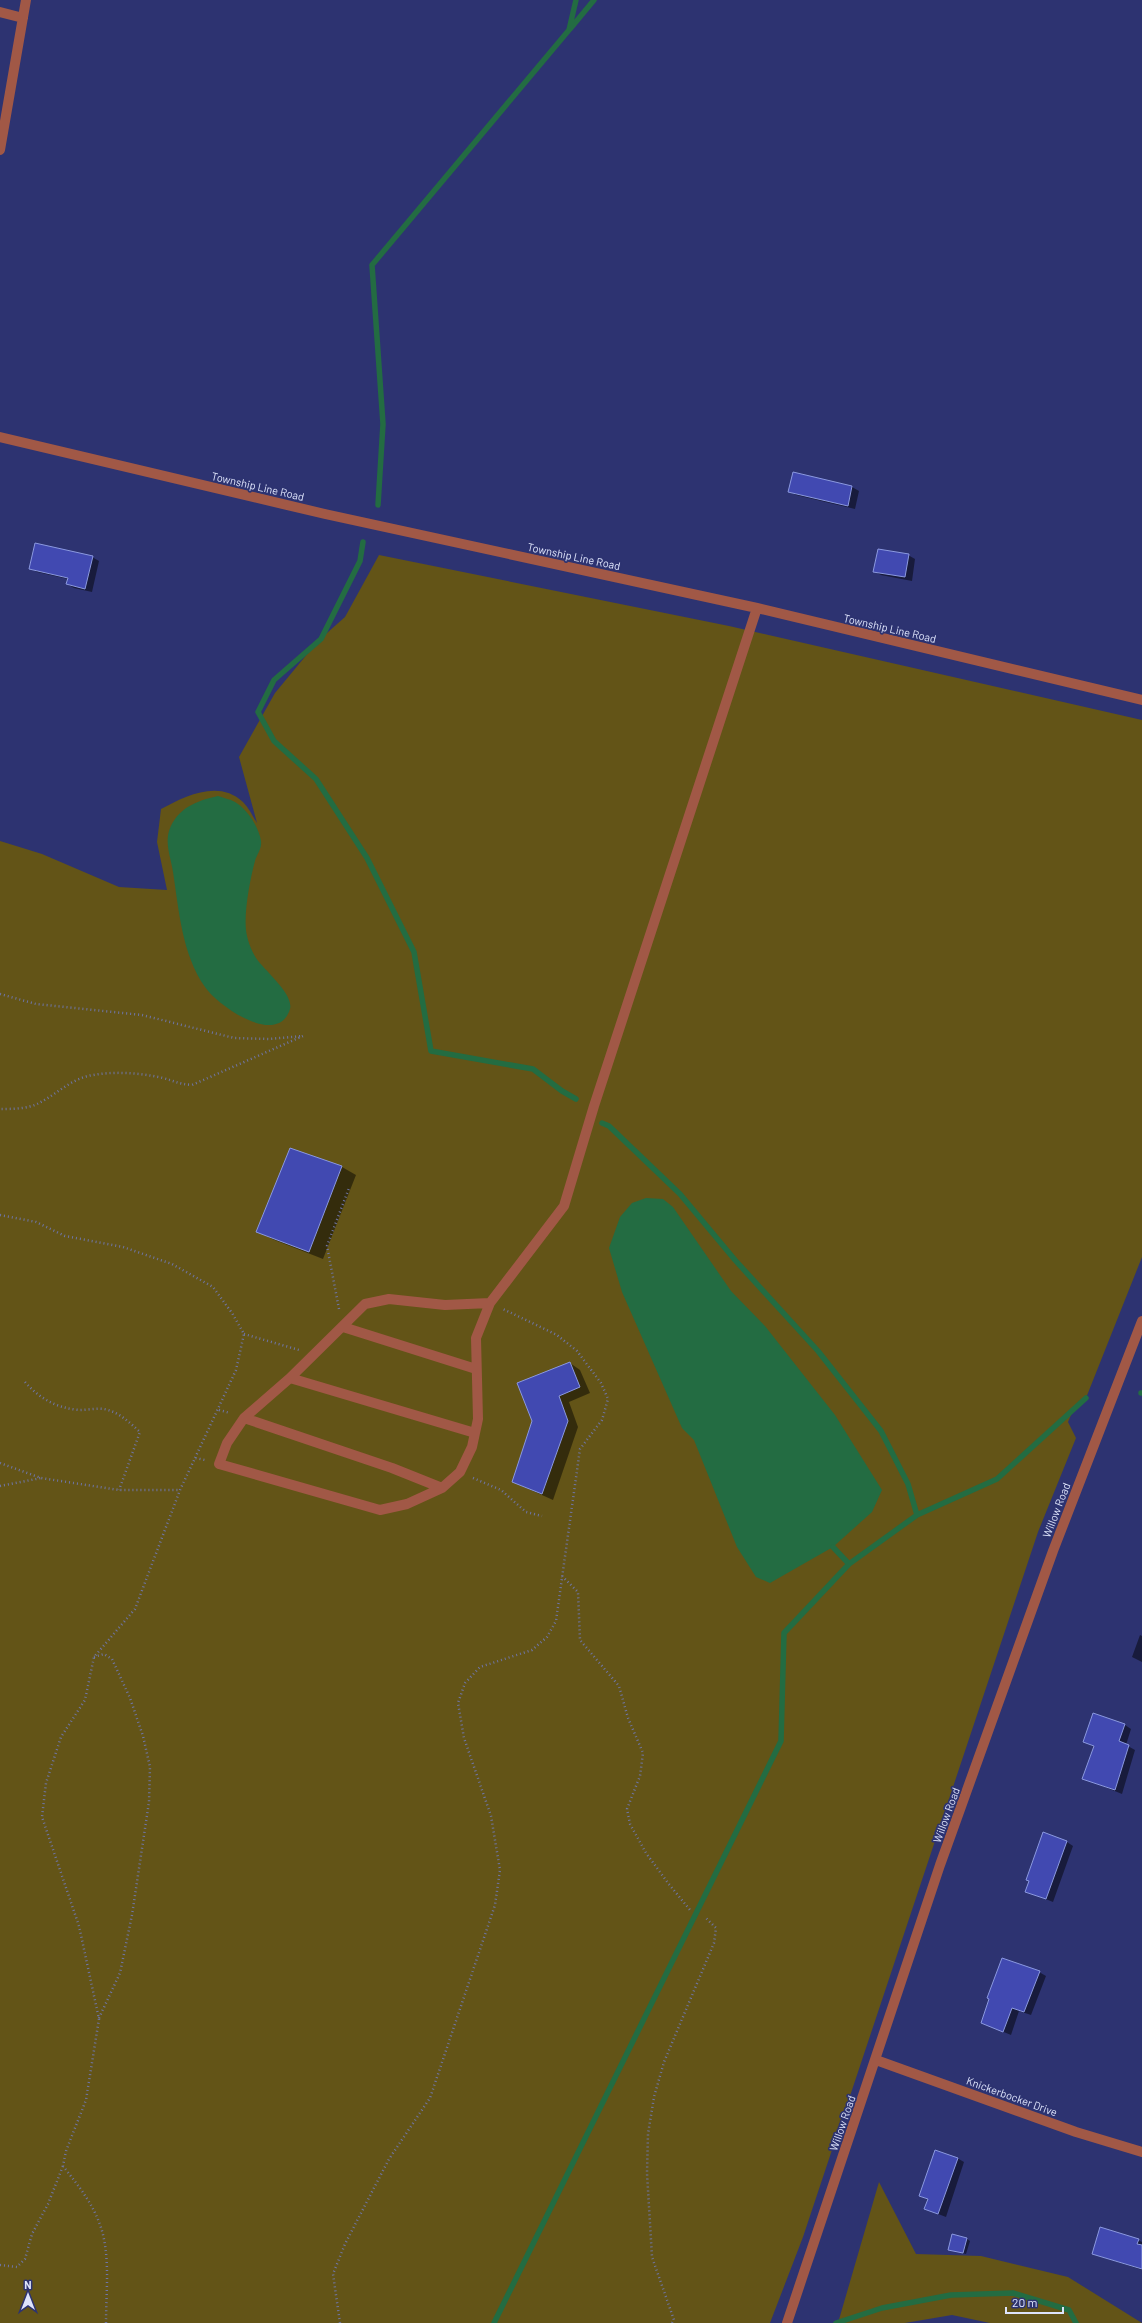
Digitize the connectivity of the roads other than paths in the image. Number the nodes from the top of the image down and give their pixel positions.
1 (26, 0) edge
2 (0, 12) edge
3 (23, 18) junction
4 (0, 150) edge
5 (0, 437) edge
6 (757, 608) junction
7 (1142, 700) edge
8 (490, 1303) junction
9 (1142, 1321) edge
10 (343, 1327) junction
11 (476, 1369) junction
12 (290, 1378) junction
13 (244, 1418) junction
14 (475, 1433) junction
15 (442, 1488) junction
16 (876, 2060) junction
17 (1142, 2152) edge
18 (788, 2321) edge

1 - 3 street
2 - 3 street
3 - 4 street
5 - 6 street, Township Line Road
6 - 7 street, Township Line Road
6 - 8 street
8 - 10 street
8 - 11 street
9 - 16 street, Willow Road
10 - 11 street
10 - 12 street
11 - 14 street
12 - 13 street
12 - 14 street
13 - 15 street
13 - 15 street
14 - 15 street
16 - 17 street, Knickerbocker Drive
16 - 18 street, Willow Road

